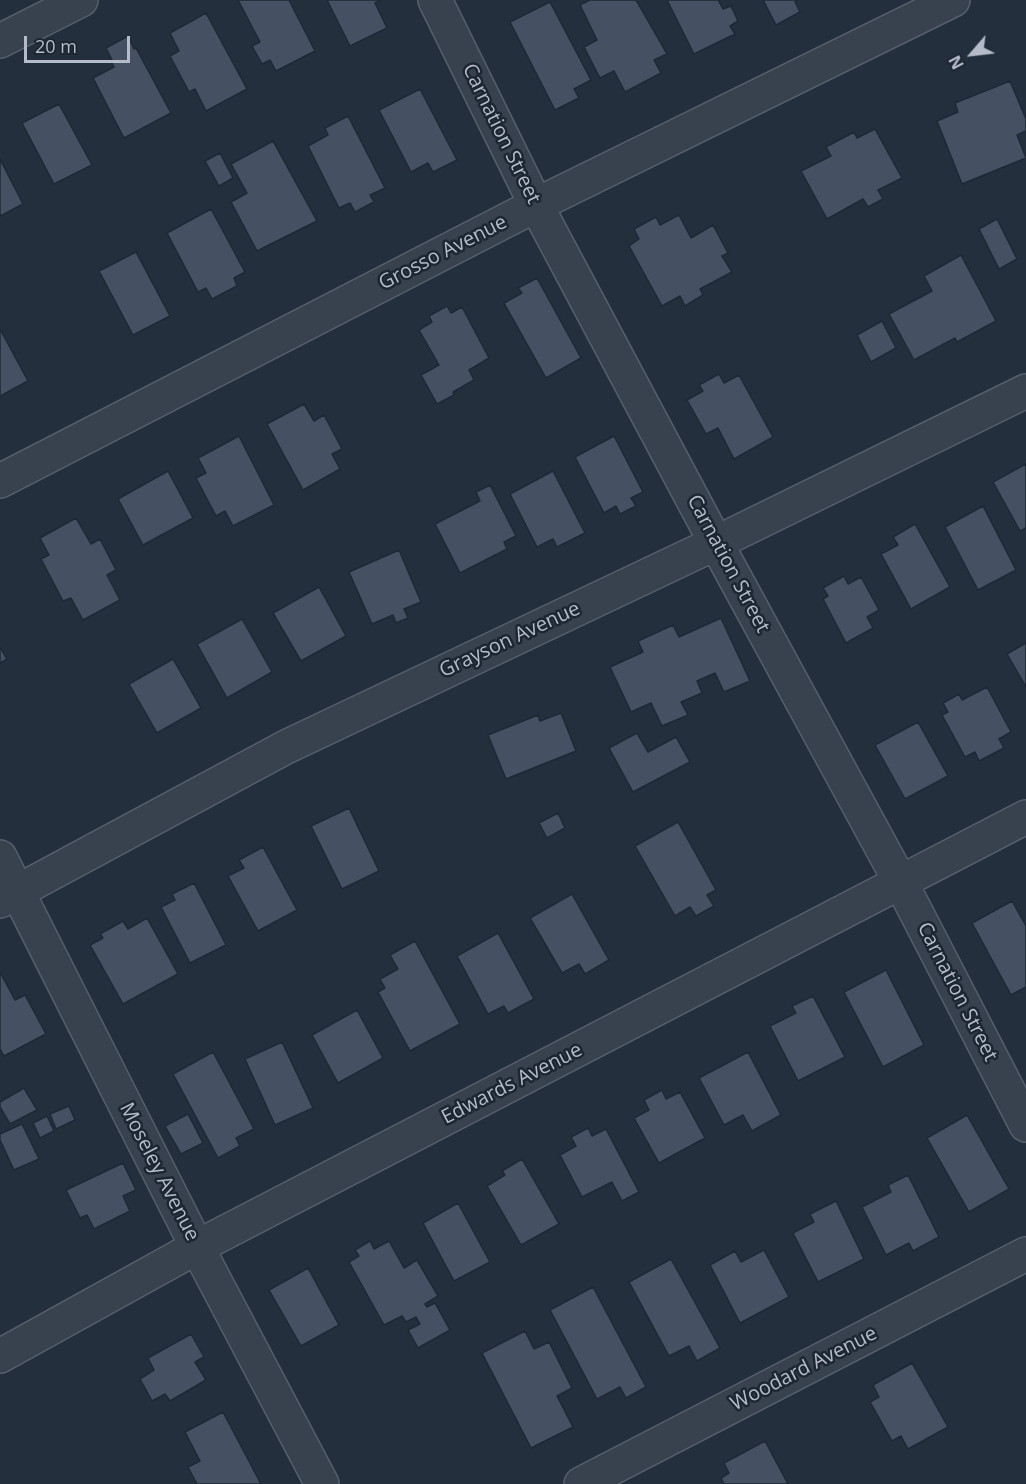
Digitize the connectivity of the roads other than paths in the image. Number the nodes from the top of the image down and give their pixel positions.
1 (81, 0) edge
2 (435, 0) edge
3 (954, 0) edge
4 (0, 41) edge
5 (536, 204) junction
6 (1026, 391) edge
7 (0, 481) edge
8 (716, 543) junction
9 (1026, 817) edge
10 (0, 857) edge
11 (901, 883) junction
12 (9, 896) edge
13 (1026, 1125) edge
14 (197, 1248) junction
15 (1026, 1254) edge
16 (0, 1356) edge
17 (322, 1484) edge
18 (581, 1484) edge

1 - 4 street
2 - 5 street, Carnation Street
3 - 5 street, Grosso Avenue
5 - 7 street, Grosso Avenue
5 - 8 street, Carnation Street
6 - 8 street, Grayson Avenue
8 - 11 street, Carnation Street
8 - 12 street, Grayson Avenue
9 - 11 street, Edwards Avenue
10 - 12 street, Moseley Avenue
11 - 13 street, Carnation Street
11 - 14 street, Edwards Avenue
12 - 14 street, Moseley Avenue
14 - 16 street, Edwards Avenue
14 - 17 street, Moseley Avenue
15 - 18 street, Woodard Avenue

